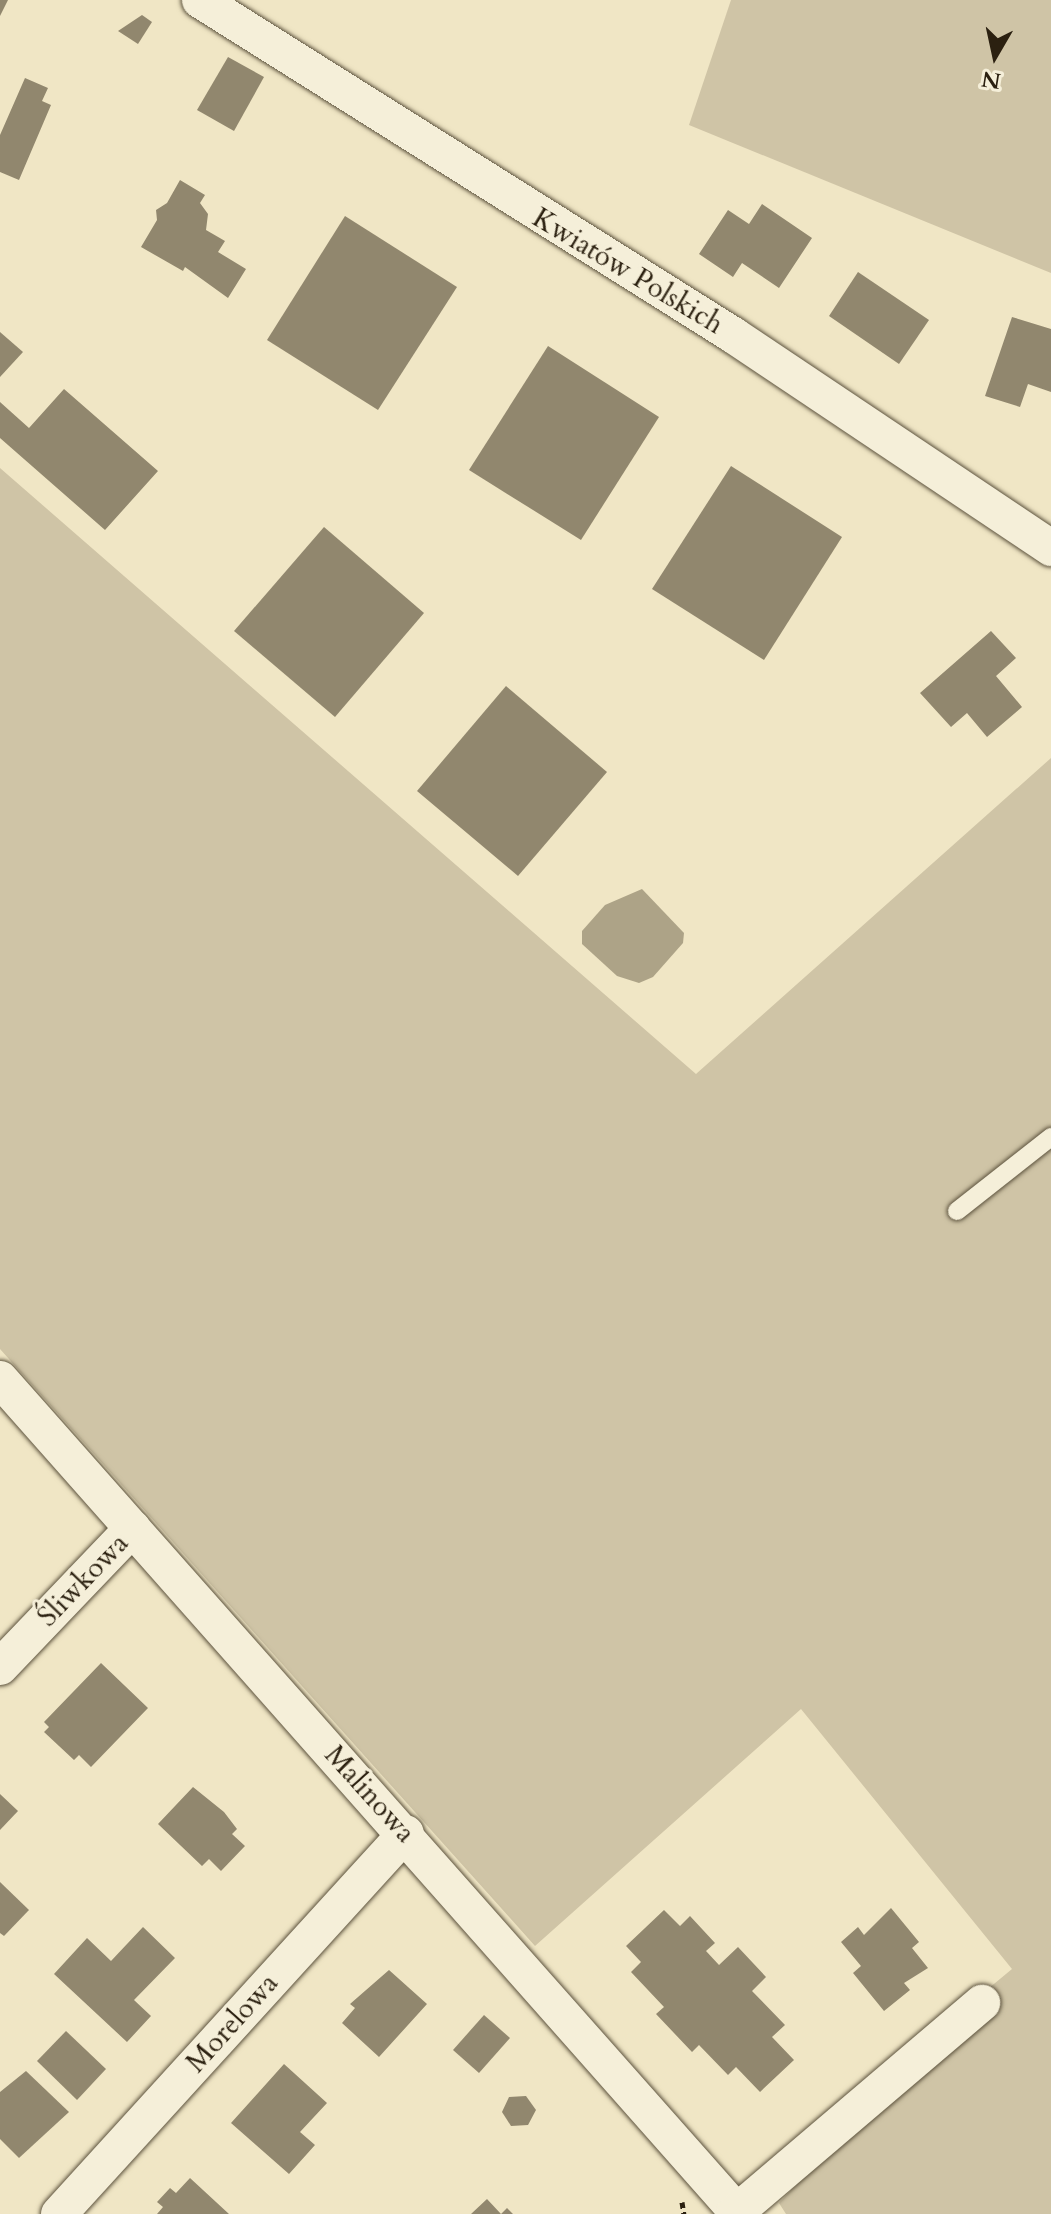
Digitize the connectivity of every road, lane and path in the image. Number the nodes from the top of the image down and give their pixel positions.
1 (200, 0) edge
2 (1051, 548) edge
3 (1051, 1137) edge
4 (957, 1211) dead end
5 (0, 1379) edge
6 (133, 1528) junction
7 (0, 1667) edge
8 (406, 1833) junction
9 (982, 2003) dead end
10 (736, 2213) edge
11 (59, 2214) edge

1 - 2 street, Kwiatów Polskich
3 - 4 lane
5 - 6 street, Malinowa
6 - 7 street, Śliwkowa
6 - 8 street, Malinowa
8 - 10 street, Malinowa
8 - 11 street, Morelowa
9 - 10 street, Malinowa

